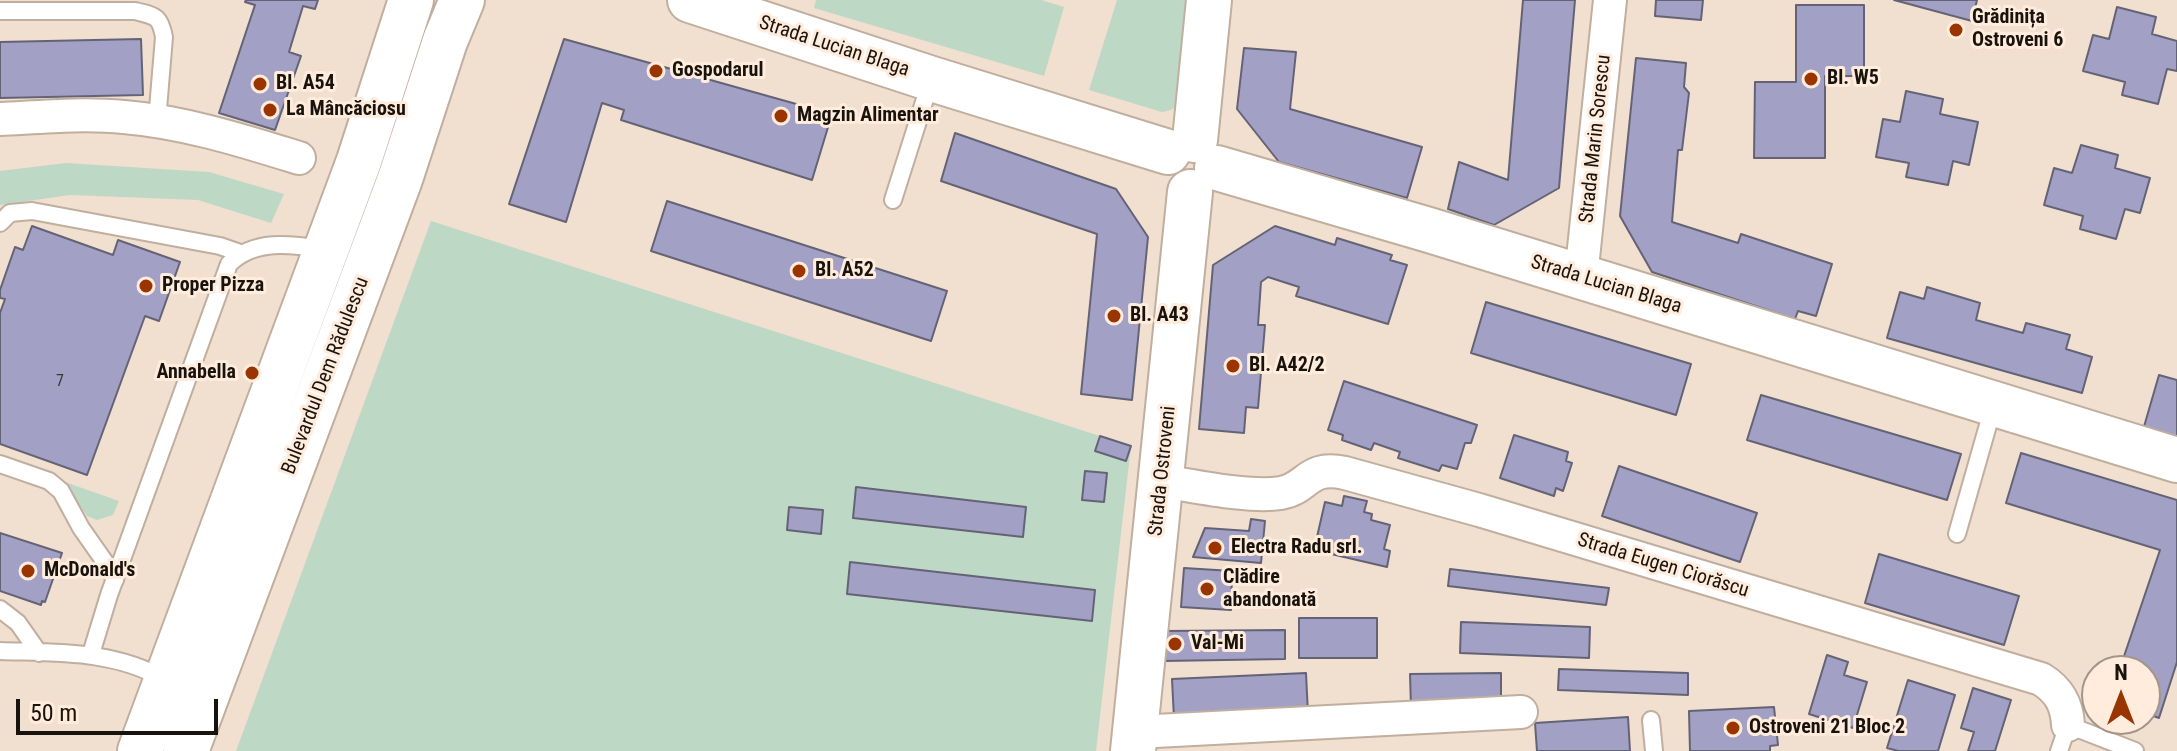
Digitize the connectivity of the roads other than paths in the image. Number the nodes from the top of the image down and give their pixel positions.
1 (411, 0) edge
2 (462, 0) edge
3 (690, 0) edge
4 (1209, 0) edge
5 (1610, 0) edge
6 (22, 5) edge
7 (0, 11) edge
8 (932, 79) junction
9 (0, 119) edge
10 (157, 121) junction
11 (299, 158) dead end
12 (1192, 163) junction
13 (893, 200) dead end
14 (0, 223) edge
15 (325, 249) junction
16 (240, 253) junction
17 (1581, 277) junction
18 (1994, 404) junction
19 (2177, 460) edge
20 (0, 464) edge
21 (1162, 481) junction
22 (1957, 534) dead end
23 (115, 580) junction
24 (0, 609) edge
25 (0, 651) edge
26 (39, 653) junction
27 (91, 654) junction
28 (167, 680) junction
29 (1521, 712) dead end
30 (1651, 720) dead end
31 (2064, 738) edge
32 (1134, 741) edge
33 (140, 751) edge
34 (186, 751) edge
35 (1654, 751) edge
36 (2135, 751) edge

1 - 15 street
2 - 34 street, Bulevardul Dem Rădulescu
3 - 8 street, Strada Lucian Blaga
4 - 12 street, Strada Ostroveni
5 - 17 street, Strada Marin Sorescu
6 - 7 lane
6 - 10 lane
8 - 12 street, Strada Lucian Blaga
8 - 13 lane, Strada Lucian Blaga
9 - 10 street
10 - 11 street
12 - 17 street, Strada Lucian Blaga
12 - 21 street, Strada Ostroveni
14 - 16 lane
15 - 16 lane
15 - 28 street
16 - 23 lane
17 - 18 street, Strada Lucian Blaga
18 - 19 street, Strada Lucian Blaga
18 - 22 lane
20 - 23 lane
21 - 31 street, Strada Eugen Ciorăscu
21 - 32 street, Strada Ostroveni
23 - 27 lane
24 - 26 lane
25 - 26 lane
26 - 27 lane
27 - 28 lane
28 - 33 street
29 - 32 street
30 - 35 lane
31 - 36 lane, Strada Eugen Ciorăscu

